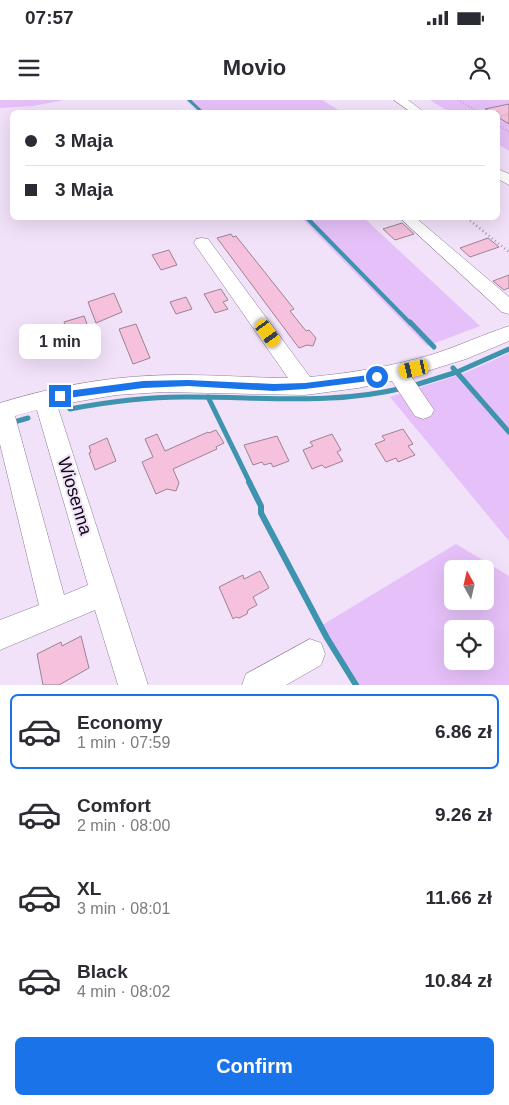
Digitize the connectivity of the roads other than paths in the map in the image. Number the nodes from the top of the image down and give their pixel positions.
1 (393, 100) edge
2 (400, 100) edge
3 (408, 110) edge
4 (415, 110) edge
5 (409, 220) edge
6 (202, 244) dead end
7 (509, 307) edge
8 (509, 333) edge
9 (404, 383) junction
10 (305, 386) junction
11 (44, 399) junction
12 (423, 410) dead end
13 (4, 418) edge
14 (105, 592) junction
15 (55, 612) junction
16 (0, 635) edge
17 (310, 654) dead end
18 (133, 685) edge
19 (258, 685) edge

1 - 3 street
2 - 4 street
5 - 7 street
6 - 10 street
8 - 9 street
9 - 10 street
9 - 12 street
10 - 11 street
11 - 13 street
11 - 14 street, Wiosenna
13 - 15 street
14 - 15 street
14 - 18 street, Wiosenna
15 - 16 street
17 - 19 street

